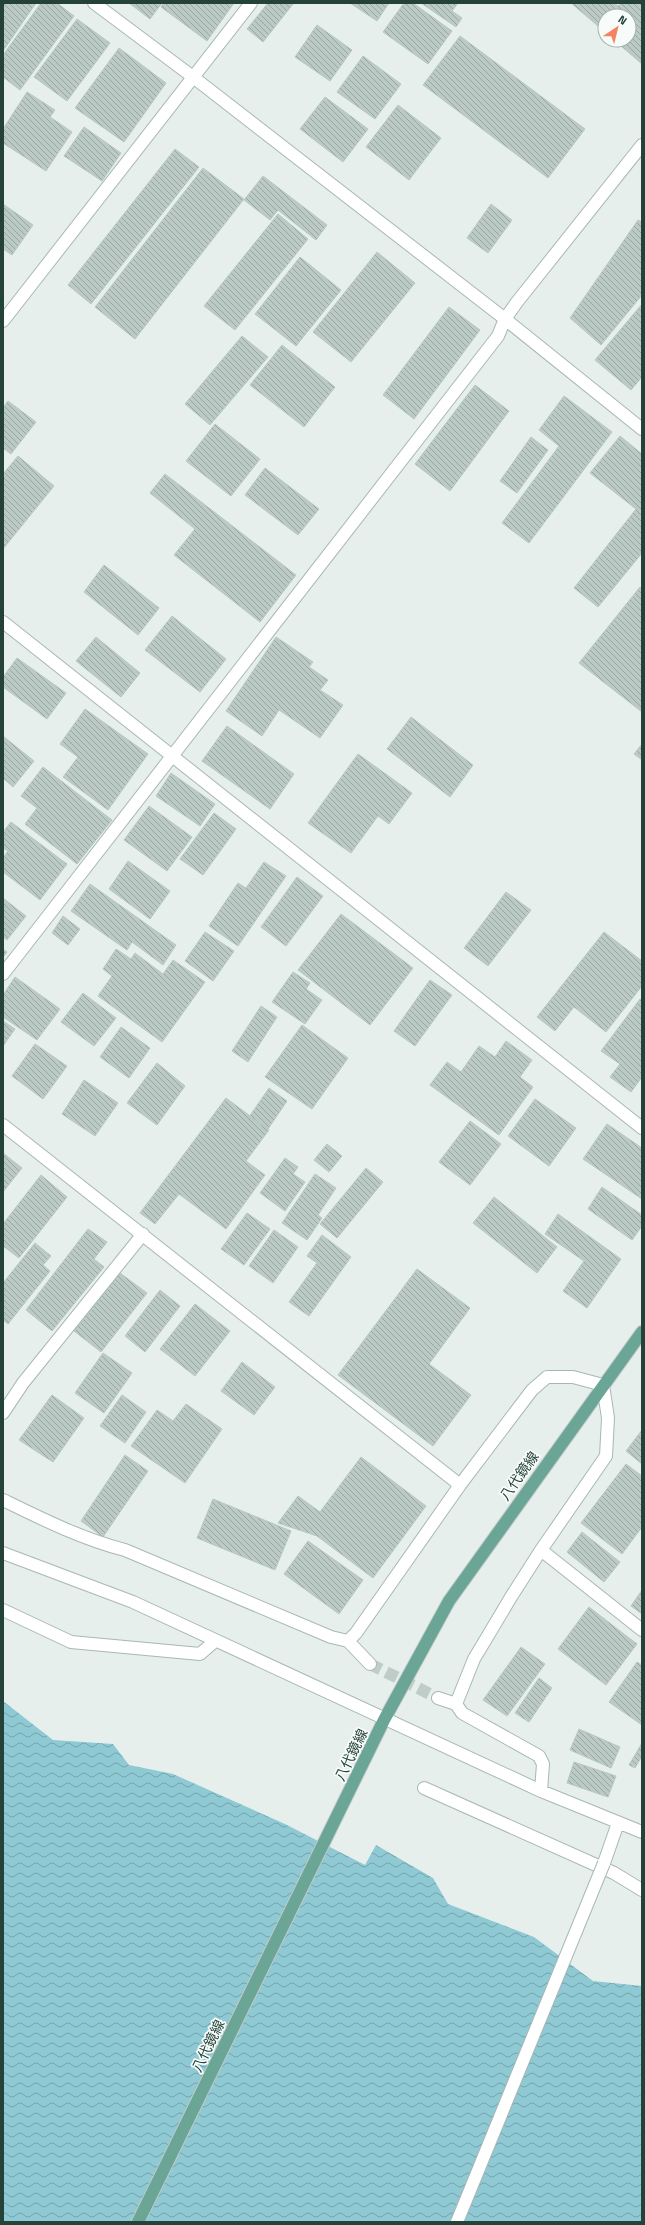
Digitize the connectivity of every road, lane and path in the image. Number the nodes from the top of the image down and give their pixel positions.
1 (94, 3) edge
2 (251, 3) edge
3 (193, 77) junction
4 (642, 145) edge
5 (505, 318) junction
6 (3, 321) edge
7 (642, 429) edge
8 (3, 622) edge
9 (173, 755) junction
10 (3, 974) edge
11 (3, 1125) edge
12 (642, 1128) edge
13 (142, 1234) junction
14 (642, 1332) edge
15 (603, 1385) junction
16 (3, 1413) edge
17 (460, 1485) junction
18 (3, 1500) edge
19 (541, 1550) junction
20 (3, 1553) edge
21 (3, 1610) edge
22 (642, 1630) edge
23 (215, 1641) junction
24 (348, 1641) junction
25 (370, 1664) tunnel mouth
26 (438, 1698) tunnel mouth
27 (456, 1704) junction
28 (384, 1720) junction
29 (424, 1788) dead end
30 (541, 1791) junction
31 (618, 1823) junction
32 (642, 1833) edge
33 (642, 1890) edge
34 (138, 2222) edge
35 (457, 2222) edge

1 - 3 street
2 - 3 street
3 - 5 street
3 - 6 street
4 - 5 street
5 - 7 street
5 - 9 street
8 - 9 street
9 - 10 street
9 - 12 street
11 - 13 street
13 - 16 street
13 - 17 street
14 - 15 main road, 八代鏡線
15 - 17 street
15 - 19 street
15 - 28 main road, 八代鏡線
17 - 24 street
18 - 24 street
19 - 22 street
19 - 27 street
20 - 23 street
21 - 23 street
23 - 28 street
24 - 25 street
26 - 27 street
27 - 30 street
28 - 30 street
28 - 34 main road, 八代鏡線
29 - 33 street
30 - 31 street
31 - 32 street
31 - 35 street, bridge

